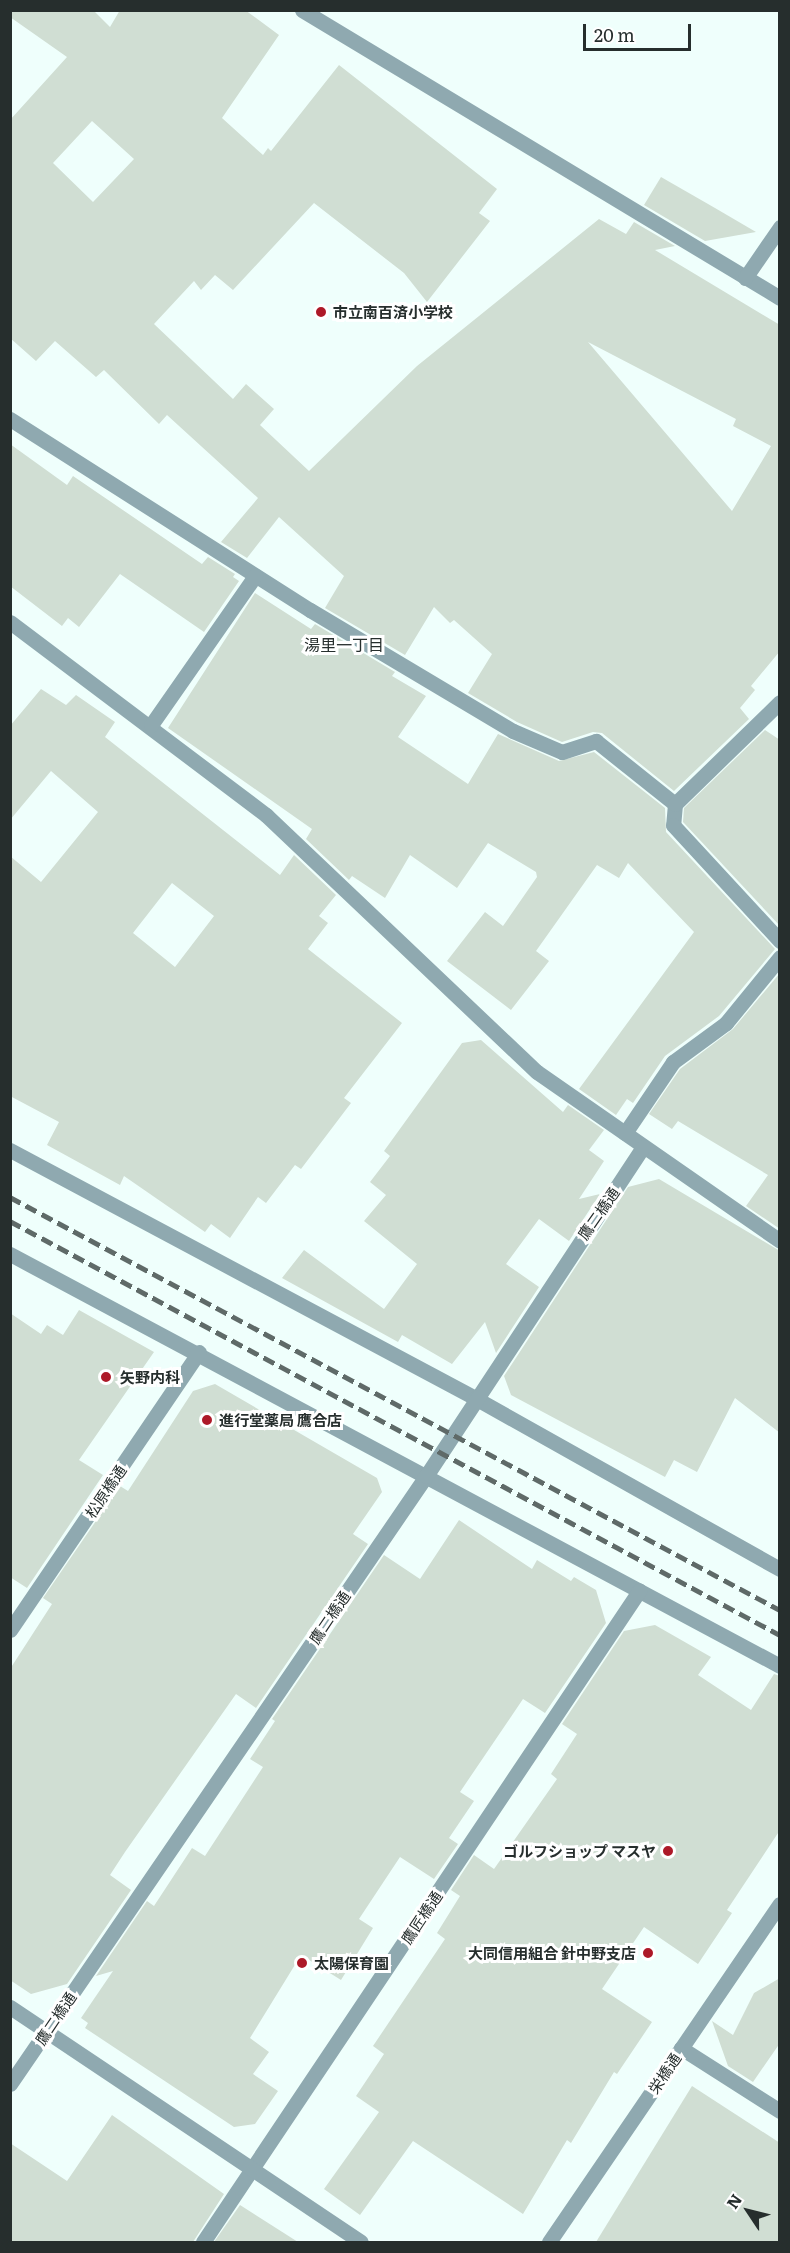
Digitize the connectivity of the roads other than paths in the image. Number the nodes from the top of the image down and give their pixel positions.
1 (302, 10) edge
2 (780, 227) edge
3 (745, 278) junction
4 (780, 298) edge
5 (10, 419) edge
6 (255, 576) junction
7 (10, 622) edge
8 (780, 702) edge
9 (151, 725) junction
10 (675, 804) junction
11 (780, 941) edge
12 (780, 957) edge
13 (625, 1133) junction
14 (643, 1148) junction
15 (10, 1150) edge
16 (780, 1241) edge
17 (10, 1254) edge
18 (199, 1352) junction
19 (475, 1398) junction
20 (426, 1476) junction
21 (780, 1569) edge
22 (639, 1591) junction
23 (10, 1630) edge
24 (780, 1666) edge
25 (780, 1904) edge
26 (10, 2007) edge
27 (46, 2031) junction
28 (681, 2048) junction
29 (10, 2084) edge
30 (780, 2111) edge
31 (254, 2168) junction
32 (203, 2242) edge
33 (361, 2242) edge
34 (549, 2242) edge

1 - 3 street
2 - 3 street
3 - 4 street
5 - 6 street
6 - 9 street
6 - 10 street
7 - 9 street
8 - 10 street
9 - 13 street
10 - 11 street
12 - 13 street
13 - 14 street
14 - 16 street
14 - 19 street, 鷹二橋通
15 - 19 street
17 - 18 street
18 - 20 street
18 - 23 street, 松原橋通
19 - 20 street, 鷹二橋通
19 - 21 street
20 - 22 street
20 - 27 street, 鷹二橋通
22 - 24 street
22 - 31 street, 鷹匠橋通
25 - 28 street, 栄橋通
26 - 27 street
27 - 29 street, 鷹二橋通
27 - 31 street
28 - 30 street
28 - 34 street, 栄橋通
31 - 32 street, 鷹匠橋通
31 - 33 street

